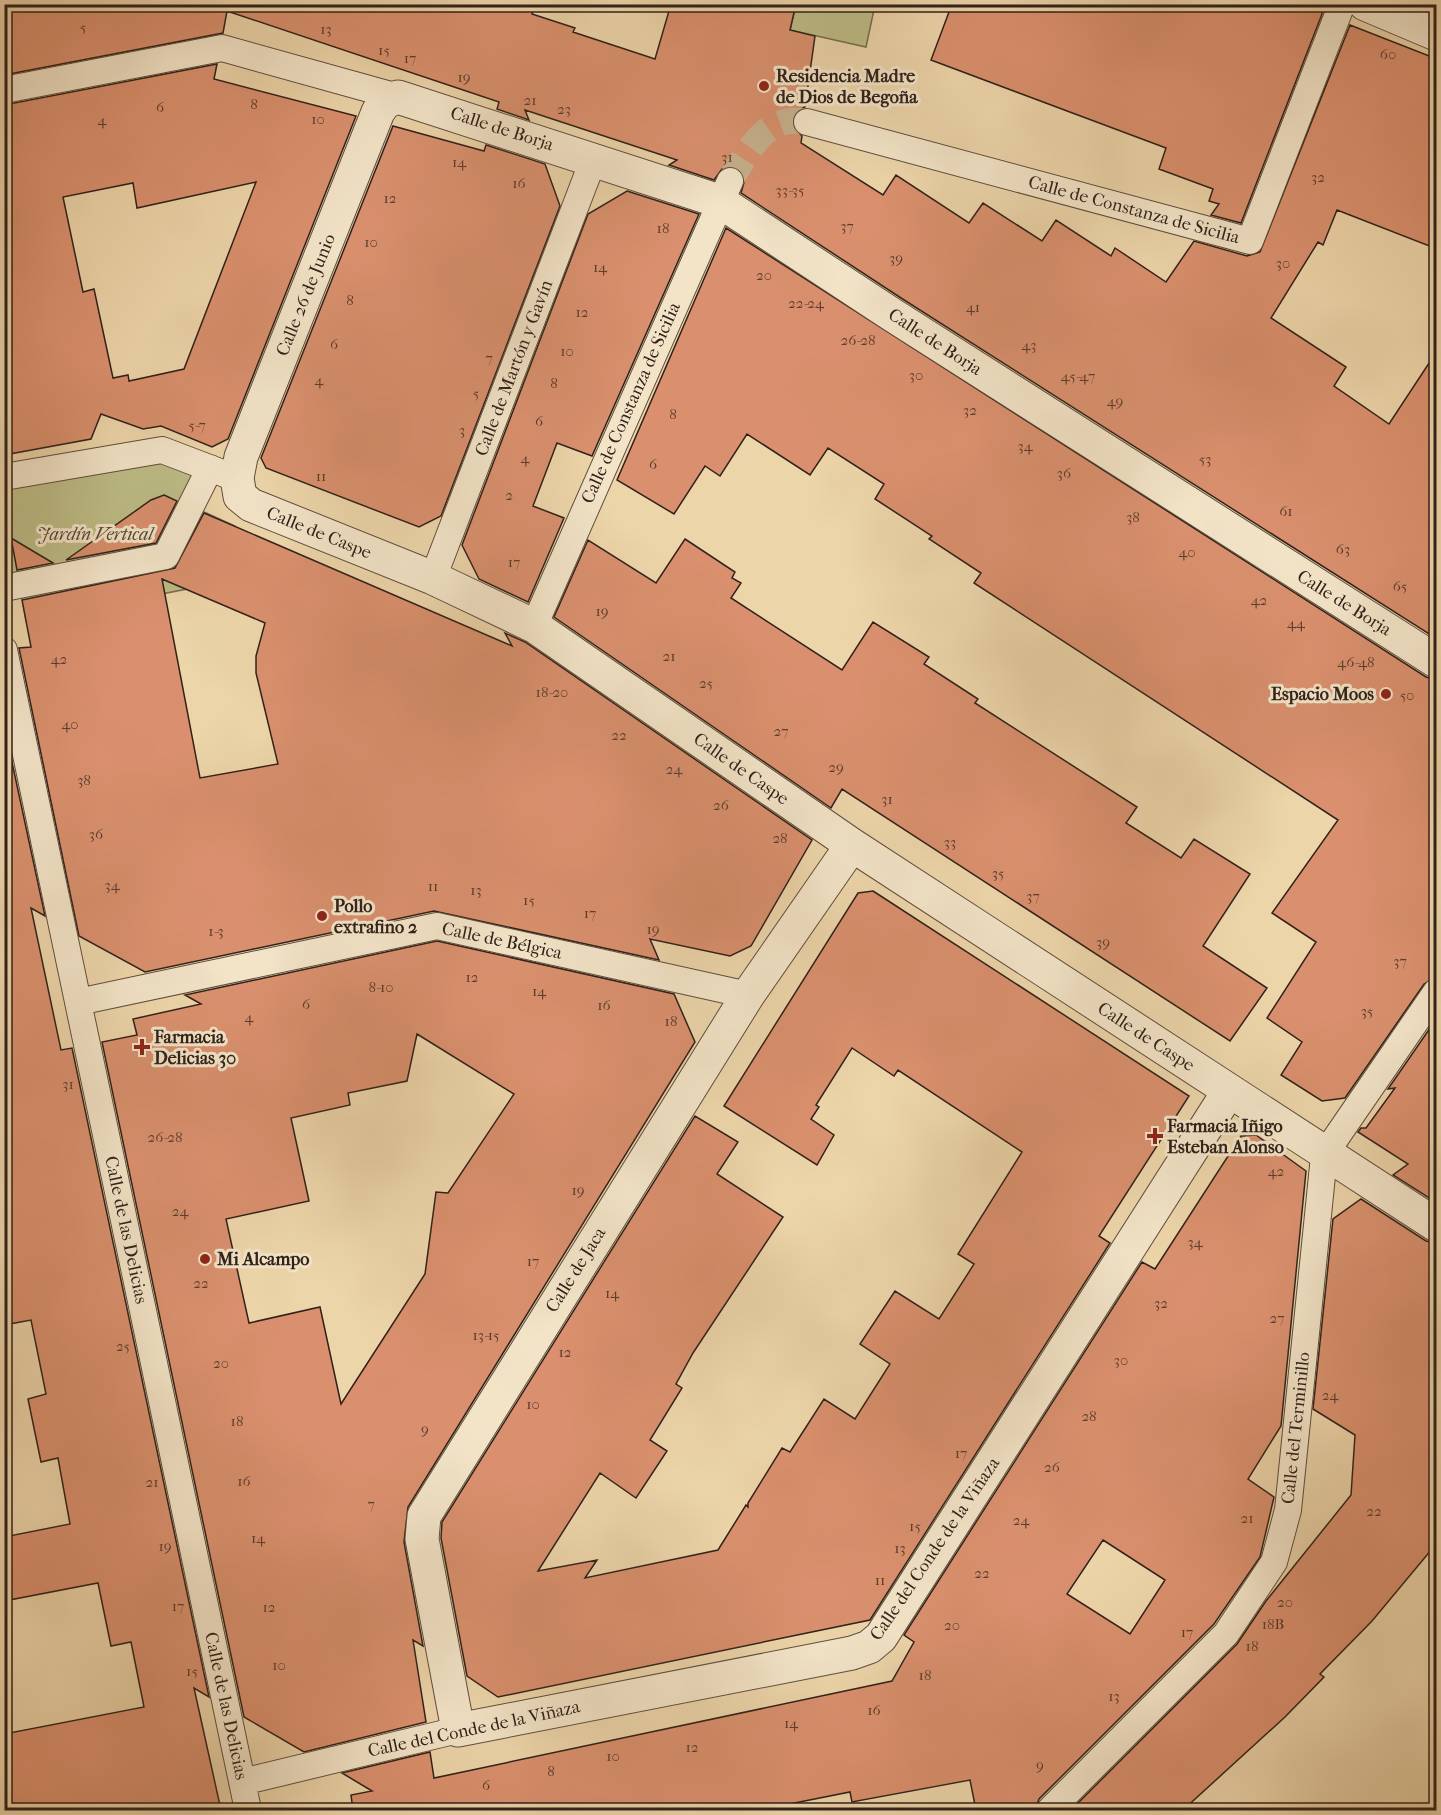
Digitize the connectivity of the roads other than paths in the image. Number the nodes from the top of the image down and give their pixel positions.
1 (1342, 4) edge
2 (1365, 4) edge
3 (1437, 34) edge
4 (4, 90) edge
5 (388, 104) junction
6 (807, 122) tunnel mouth
7 (594, 158) junction
8 (725, 191) junction
9 (223, 473) junction
10 (4, 477) edge
11 (433, 578) junction
12 (4, 588) edge
13 (534, 626) junction
14 (4, 650) edge
15 (1437, 662) edge
16 (852, 845) junction
17 (1437, 992) edge
18 (748, 995) junction
19 (78, 1002) junction
20 (1229, 1091) junction
21 (1326, 1155) junction
22 (1437, 1225) edge
23 (458, 1730) junction
24 (242, 1782) junction
25 (248, 1810) edge
26 (1050, 1810) edge

1 - 6 street, Calle de Constanza de Sicilia
2 - 3 street
4 - 5 street, Calle de Borja
5 - 7 street, Calle de Borja
5 - 9 street, Calle 26 de Junio
7 - 8 street, Calle de Borja
7 - 11 street, Calle de Martón y Gavín
8 - 13 street, Calle de Constanza de Sicilia
8 - 15 street, Calle de Borja
9 - 10 street
9 - 11 street, Calle de Caspe
9 - 12 street
11 - 13 street, Calle de Caspe
13 - 16 street, Calle de Caspe
14 - 19 street, Calle de las Delicias
16 - 18 street, Calle de Jaca
16 - 20 street, Calle de Caspe
17 - 21 street, Calle del Terminillo
18 - 19 street, Calle de Bélgica
18 - 23 street, Calle de Jaca
19 - 24 street, Calle de las Delicias
20 - 21 street, Calle de Caspe
20 - 23 street, Calle del Conde de la Viñaza
21 - 22 street, Calle de Caspe
21 - 26 street, Calle del Terminillo
23 - 24 street, Calle del Conde de la Viñaza
24 - 25 street, Calle de las Delicias

